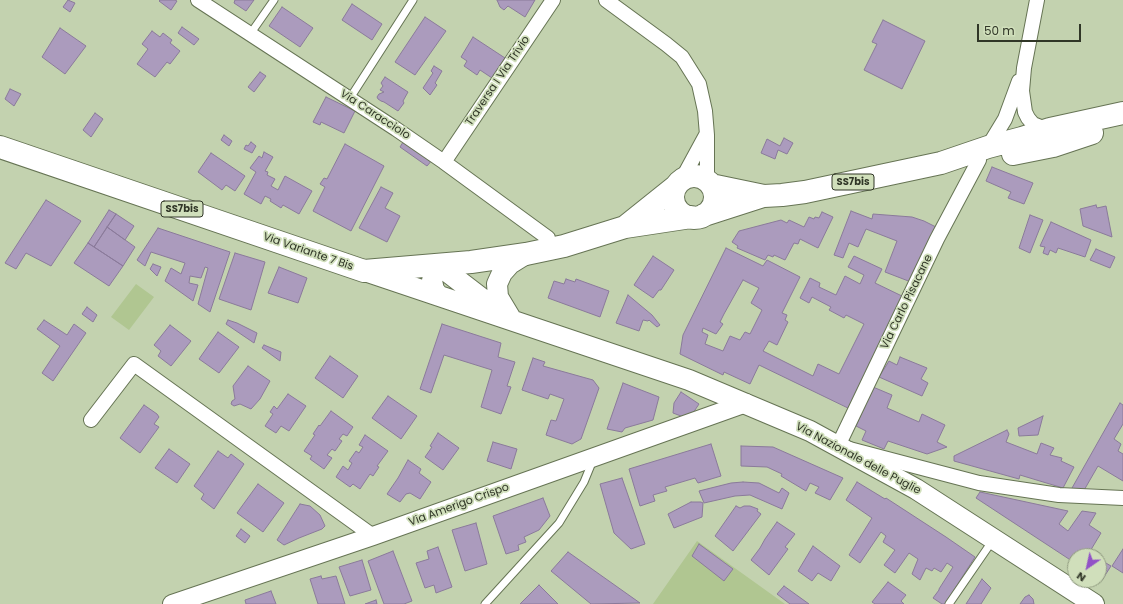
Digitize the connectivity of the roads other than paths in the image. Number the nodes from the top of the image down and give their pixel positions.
1 (198, 0) edge
2 (274, 0) edge
3 (413, 0) edge
4 (553, 0) edge
5 (606, 0) edge
6 (1037, 0) edge
7 (254, 30) dead end
8 (1024, 68) junction
9 (352, 95) dead end
10 (1123, 113) edge
11 (1005, 119) junction
12 (1123, 126) edge
13 (1050, 129) junction
14 (706, 135) junction
15 (1083, 135) junction
16 (1022, 138) junction
17 (0, 147) edge
18 (984, 153) junction
19 (444, 162) junction
20 (679, 183) junction
21 (709, 183) junction
22 (764, 196) junction
23 (697, 216) junction
24 (625, 227) junction
25 (548, 238) dead end
26 (526, 254) junction
27 (437, 264) junction
28 (364, 271) junction
29 (439, 296) junction
30 (512, 320) junction
31 (746, 403) junction
32 (91, 420) dead end
33 (838, 446) junction
34 (595, 457) junction
35 (1123, 498) edge
36 (373, 536) junction
37 (994, 539) junction
38 (1085, 601) edge
39 (172, 604) edge
40 (484, 604) edge
41 (949, 604) edge

1 - 19 street, Via Caracciolo
2 - 7 lane
3 - 9 lane
4 - 19 street, Traversa I Via Trivio
5 - 14 street
6 - 8 street
8 - 11 street, Via Carlo Pisacane
8 - 13 street
10 - 13 main road, Via Variante 7 Bis / SS7bis
11 - 16 street
11 - 18 street, Via Carlo Pisacane
12 - 15 main road, Via Variante 7 Bis / SS7bis
13 - 16 main road, Via Variante 7 Bis / SS7bis
14 - 20 street
14 - 21 street
15 - 16 main road, Via Variante 7 Bis / SS7bis
15 - 18 main road, Via Variante 7 Bis / SS7bis
16 - 18 main road, Via Variante 7 Bis / SS7bis
17 - 28 main road, Via Variante 7 Bis / SS7bis
18 - 22 main road, Via Variante 7 Bis / SS7bis
18 - 33 street, Via Carlo Pisacane
19 - 25 street, Via Caracciolo
20 - 21 main road, SS7bis
20 - 23 main road
20 - 24 main road, Via Variante 7 Bis / SS7bis
21 - 22 main road, Via Variante 7 Bis / SS7bis
21 - 23 main road
22 - 23 main road, Via Variante 7 Bis / SS7bis
23 - 24 main road, Via Variante 7 Bis / SS7bis
24 - 26 main road, Via Variante 7 Bis / SS7bis
26 - 27 main road, Via Variante 7 Bis / SS7bis
26 - 30 main road
27 - 28 main road, Via Variante 7 Bis / SS7bis
27 - 29 main road
27 - 30 main road, Via Nazionale delle Puglie
28 - 29 main road, Via Nazionale delle Puglie
29 - 30 main road, Via Nazionale delle Puglie
30 - 31 main road, Via Nazionale delle Puglie
31 - 33 main road, Via Nazionale delle Puglie
31 - 34 street, Via Amerigo Crispo
32 - 36 street
33 - 35 street
33 - 37 main road, Via Nazionale delle Puglie
34 - 36 street, Via Amerigo Crispo
34 - 40 lane
36 - 39 street, Via Amerigo Crispo
37 - 38 main road, Via Nazionale delle Puglie
37 - 41 lane

